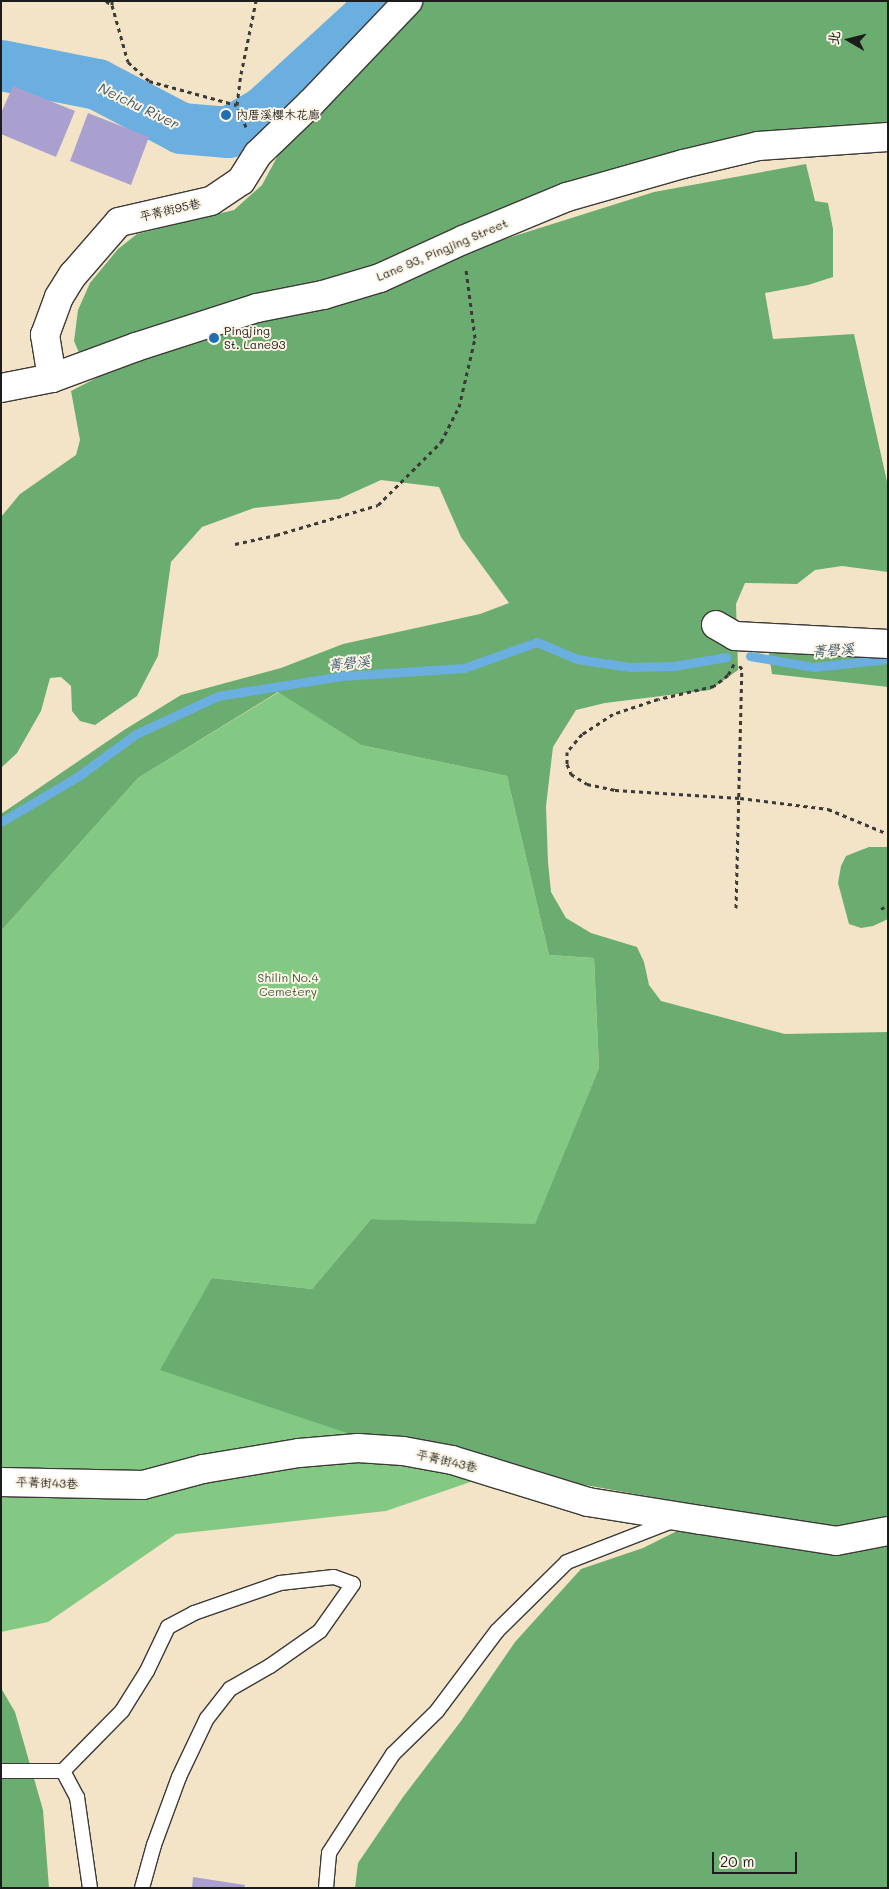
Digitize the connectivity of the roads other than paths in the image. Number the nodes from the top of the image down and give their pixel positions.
1 (408, 1) edge
2 (888, 137) edge
3 (52, 378) junction
4 (1, 388) edge
5 (716, 625) dead end
6 (888, 644) edge
7 (1, 1482) edge
8 (684, 1517) junction
9 (888, 1531) edge
10 (1, 1770) edge
11 (64, 1772) junction
12 (90, 1888) edge
13 (142, 1888) edge
14 (326, 1888) edge

1 - 3 street, 平菁街95巷
2 - 3 street, Lane 93, Pingjing Street
3 - 4 street, Lane 93, Pingjing Street
5 - 6 street
7 - 8 street, 平菁街43巷
8 - 9 street, 平菁街43巷
8 - 14 lane
10 - 11 lane
11 - 12 lane
11 - 13 lane

